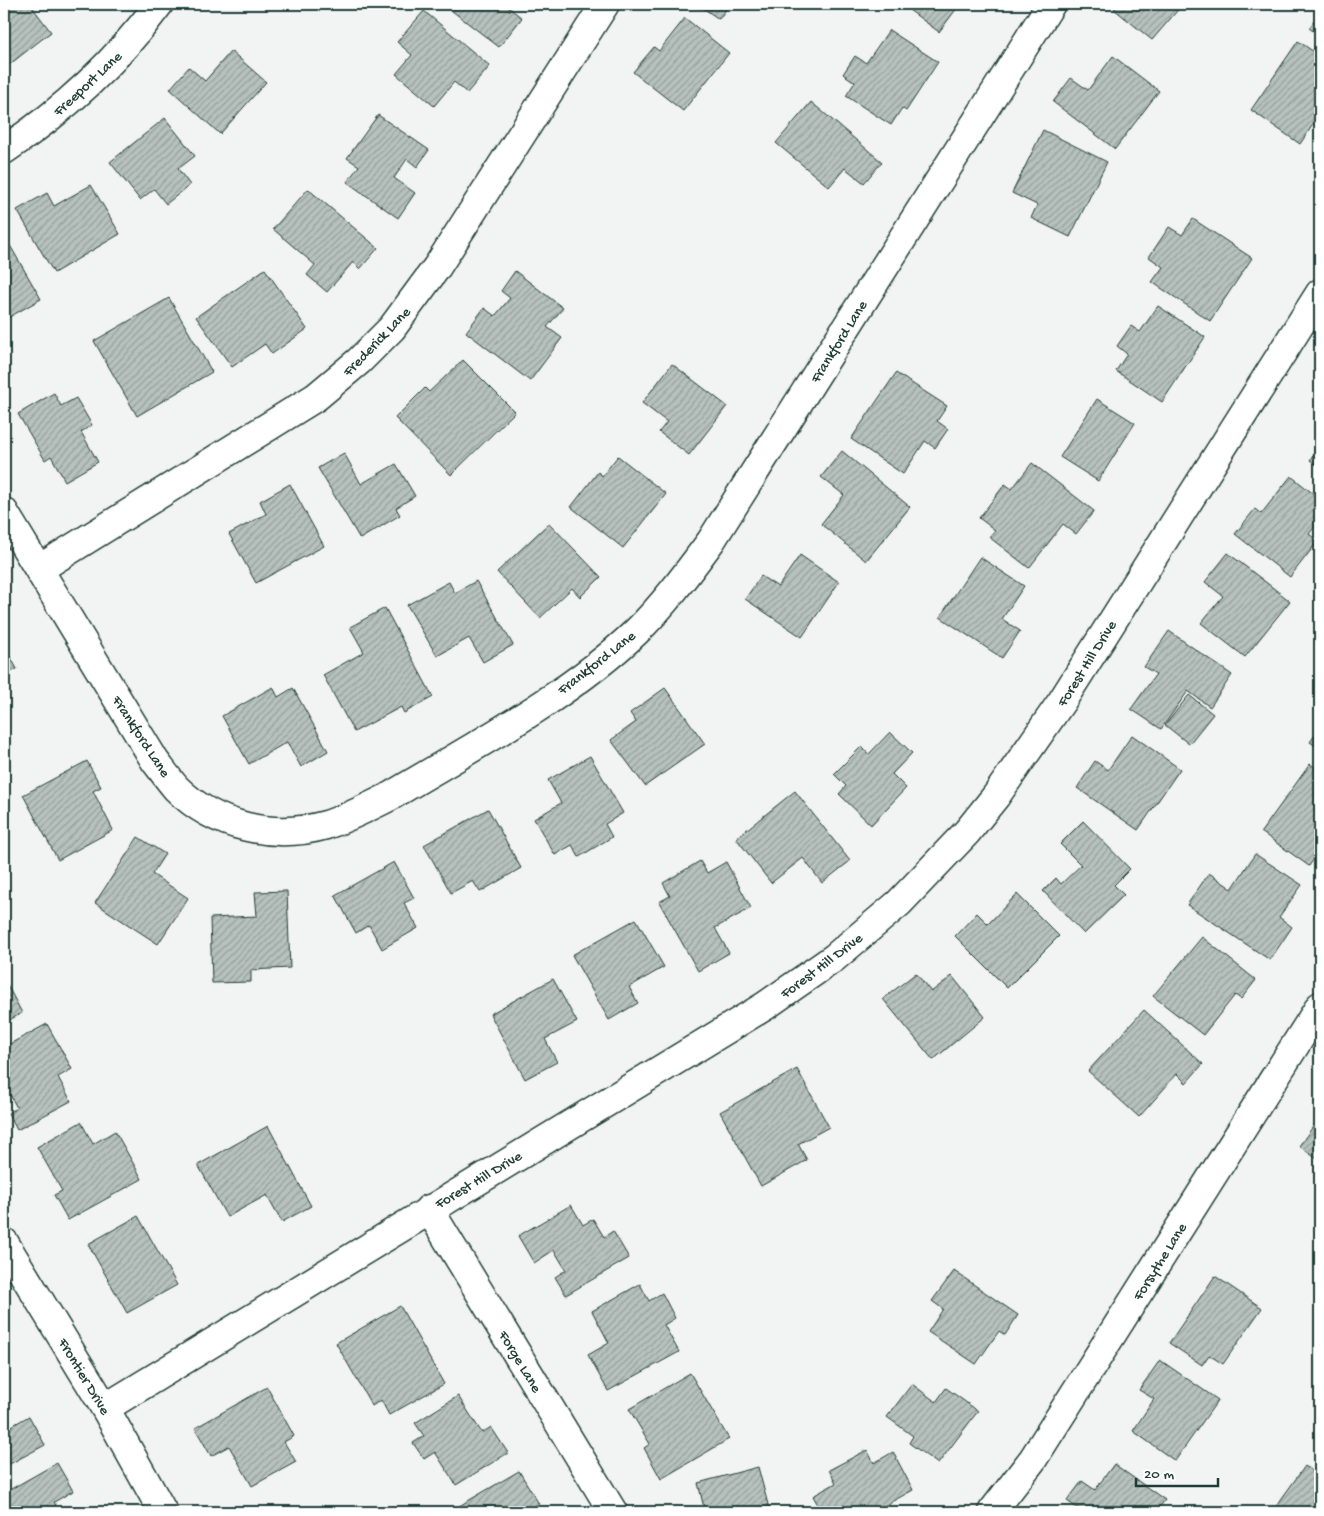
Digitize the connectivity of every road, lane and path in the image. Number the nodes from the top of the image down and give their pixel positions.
1 (159, 4) edge
2 (606, 4) edge
3 (1051, 4) edge
4 (4, 150) edge
5 (1320, 293) edge
6 (4, 512) edge
7 (39, 569) junction
8 (1320, 1006) edge
9 (429, 1209) junction
10 (4, 1242) edge
11 (105, 1408) junction
12 (163, 1512) edge
13 (613, 1512) edge
14 (992, 1512) edge

1 - 4 street, Freeport Lane
2 - 7 street, Frederick Lane
3 - 7 street, Frankford Lane
5 - 9 street, Forest Hill Drive
6 - 7 street, Frankford Lane
8 - 14 street, Forsythe Lane
9 - 11 street, Forest Hill Drive
9 - 13 street, Forge Lane
10 - 11 street, Frontier Drive
11 - 12 street, Frontier Drive

